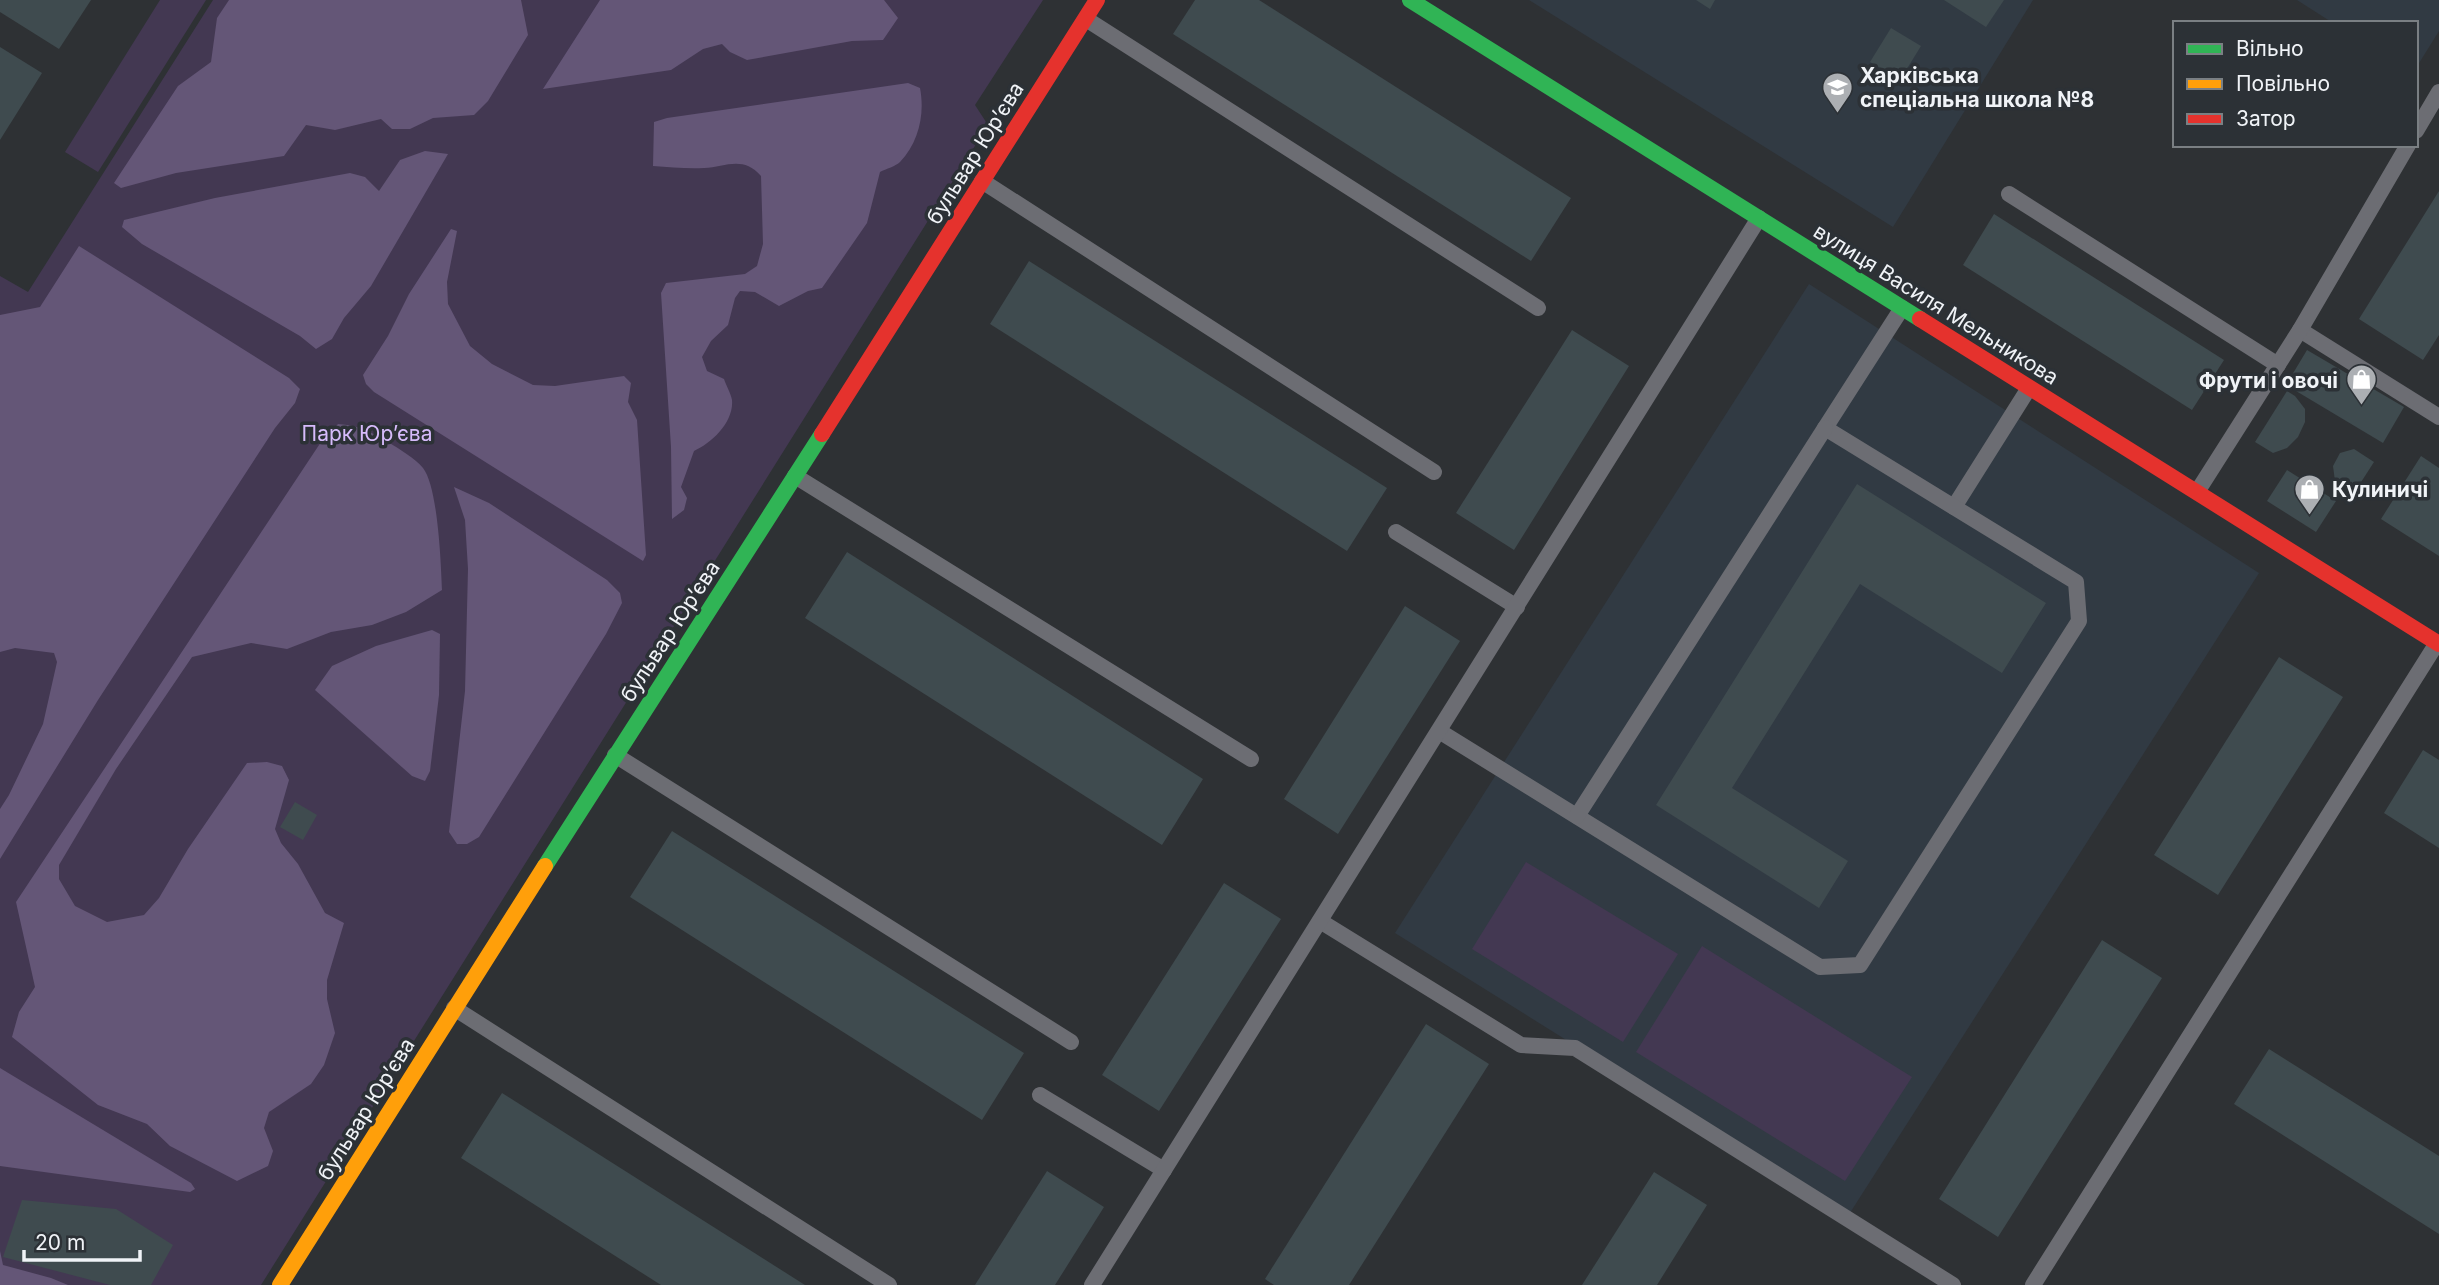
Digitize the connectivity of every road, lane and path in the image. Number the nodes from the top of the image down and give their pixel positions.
1 (1097, 0) edge
2 (1410, 0) edge
3 (1085, 18) junction
4 (2439, 92) edge
5 (2418, 128) edge
6 (2407, 147) edge
7 (982, 181) junction
8 (2009, 194) dead end
9 (1759, 218) junction
10 (1538, 308) dead end
11 (1902, 308) junction
12 (2300, 330) junction
13 (2278, 365) junction
14 (2029, 387) junction
15 (2439, 416) edge
16 (1825, 428) junction
17 (1434, 472) dead end
18 (795, 476) junction
19 (2197, 492) junction
20 (1954, 507) junction
21 (1396, 532) dead end
22 (1517, 607) junction
23 (2438, 643) edge
24 (1439, 731) junction
25 (615, 755) junction
26 (1251, 759) dead end
27 (1577, 816) junction
28 (1320, 921) junction
29 (454, 1008) junction
30 (1072, 1042) dead end
31 (1040, 1094) dead end
32 (1164, 1170) junction
33 (280, 1285) edge
34 (889, 1285) edge
35 (1092, 1285) edge
36 (1953, 1285) edge
37 (2033, 1285) edge

1 - 3 street, бульвар Юрʼєва
2 - 9 street, вулиця Василя Мельникова
3 - 7 street, бульвар Юрʼєва
3 - 10 lane
4 - 5 lane
6 - 12 lane
7 - 17 lane
7 - 18 street, бульвар Юрʼєва
8 - 13 lane
9 - 11 street, вулиця Василя Мельникова
9 - 22 lane
11 - 14 street, вулиця Василя Мельникова
11 - 16 lane
12 - 13 lane
12 - 15 lane
13 - 19 lane
14 - 19 street, вулиця Василя Мельникова
14 - 20 lane
16 - 20 lane
16 - 27 lane
18 - 25 street, бульвар Юрʼєва
18 - 26 lane
19 - 23 street, вулиця Василя Мельникова
20 - 27 lane
21 - 22 lane
22 - 24 lane
23 - 37 lane
24 - 27 lane
24 - 28 lane
25 - 29 street, бульвар Юрʼєва
25 - 30 lane
28 - 32 lane
28 - 36 lane
29 - 33 street, бульвар Юрʼєва
29 - 34 lane
31 - 32 lane
32 - 35 lane

